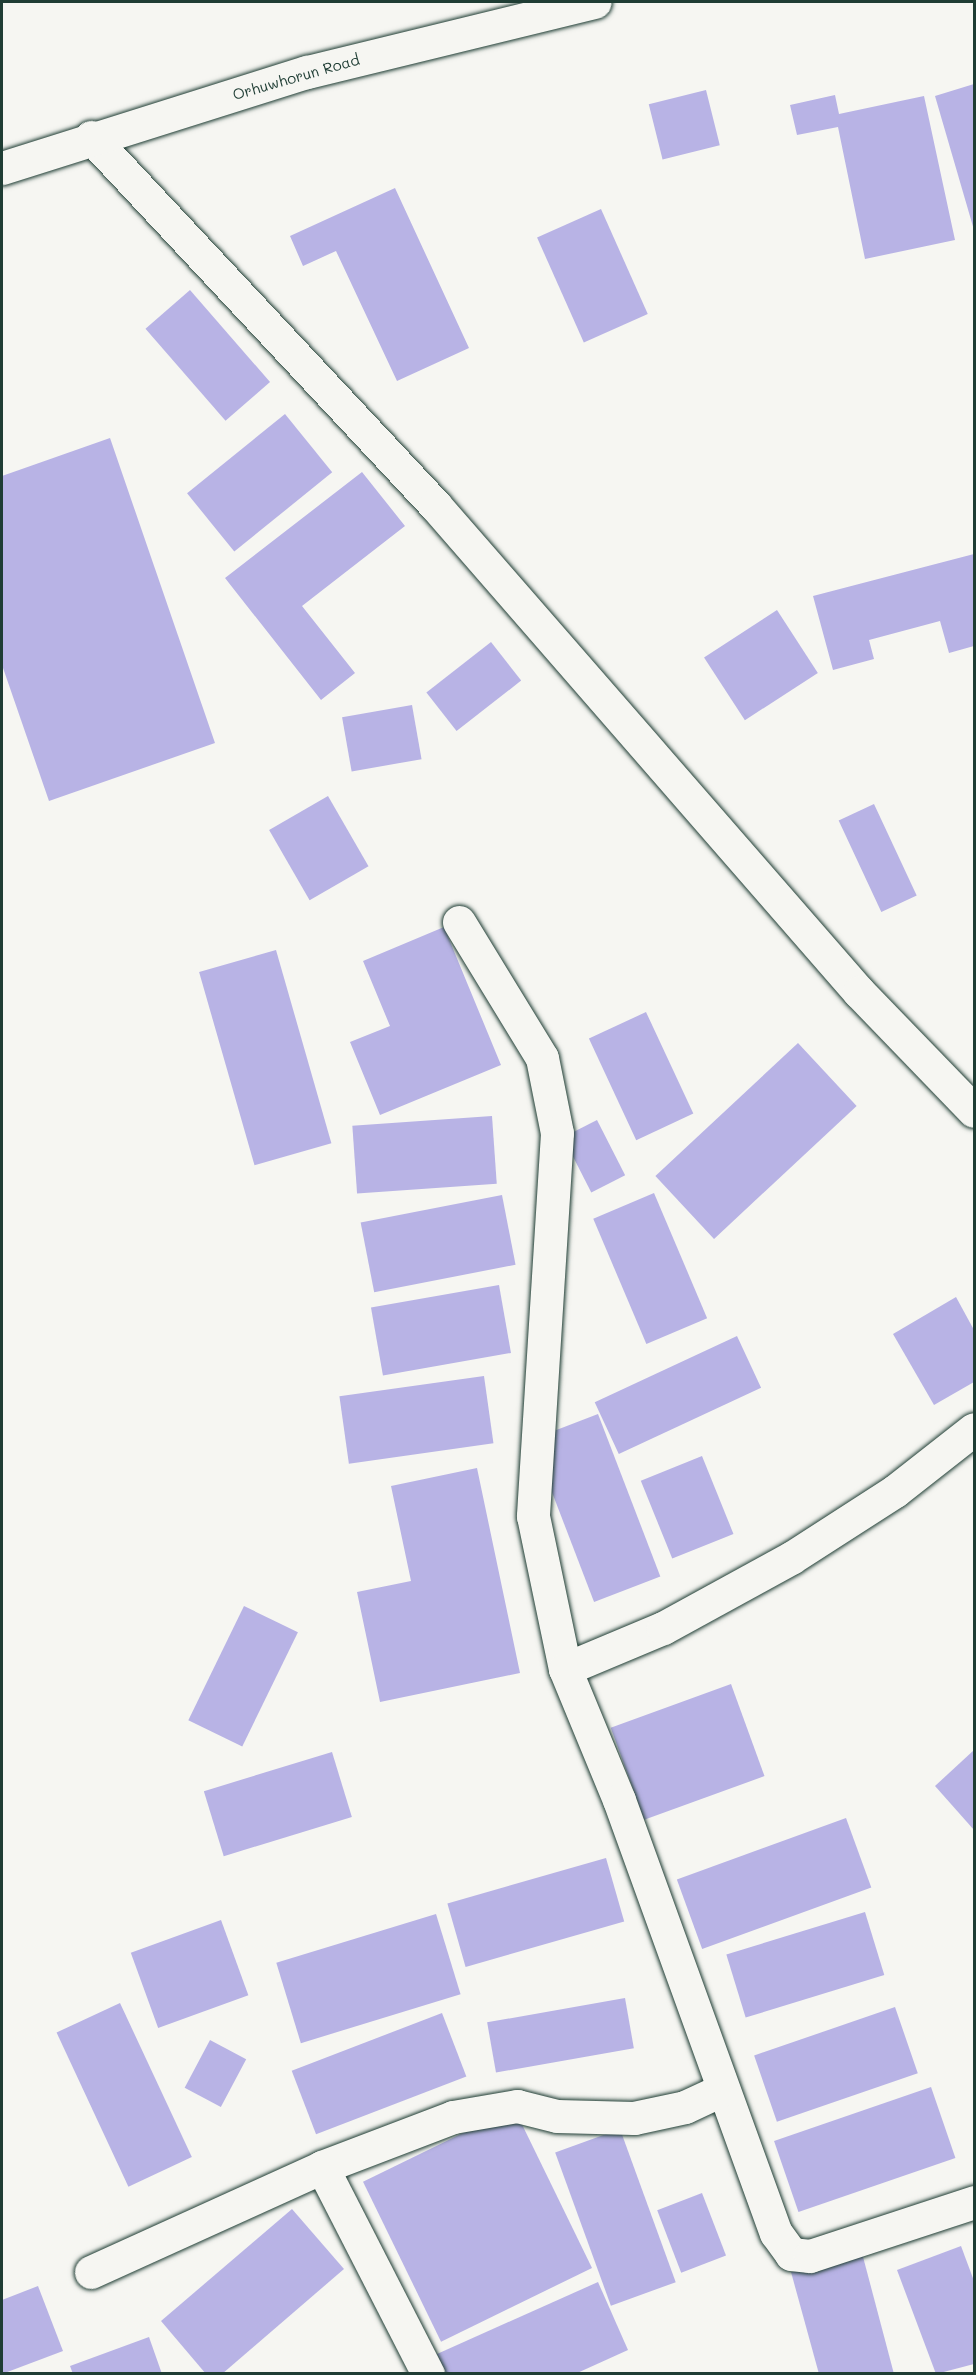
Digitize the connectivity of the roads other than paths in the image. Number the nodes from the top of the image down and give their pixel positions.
1 (591, 2) edge
2 (91, 137) junction
3 (2, 168) edge
4 (459, 922) dead end
5 (975, 1111) edge
6 (975, 1429) edge
7 (565, 1669) junction
8 (721, 2090) junction
9 (322, 2167) junction
10 (975, 2202) edge
11 (91, 2272) dead end
12 (428, 2373) edge

1 - 2 street, Orhuwhorun Road
2 - 3 street, Orhuwhorun Road
2 - 5 street
4 - 7 street
6 - 7 street
7 - 8 street
8 - 9 street
8 - 10 street
9 - 11 street
9 - 12 street

